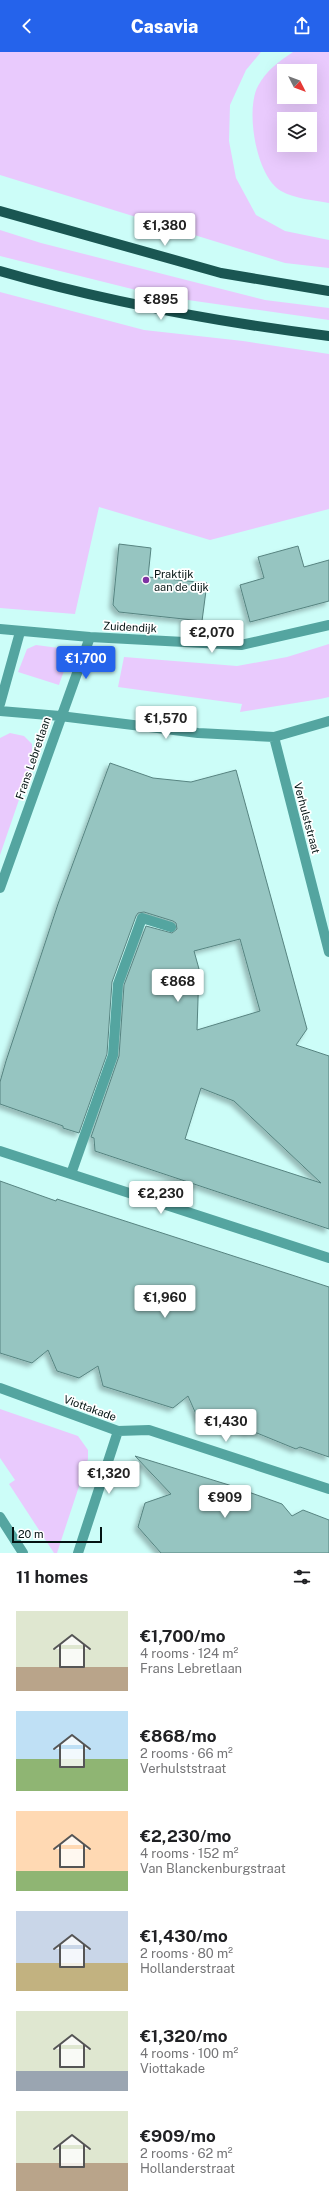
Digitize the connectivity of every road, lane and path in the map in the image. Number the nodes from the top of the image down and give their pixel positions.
1 (0, 211) edge
2 (0, 271) edge
3 (329, 291) edge
4 (329, 336) edge
5 (329, 625) edge
6 (0, 629) edge
7 (20, 632) junction
8 (90, 637) junction
9 (0, 704) edge
10 (0, 711) edge
11 (60, 716) junction
12 (329, 721) edge
13 (274, 736) junction
14 (0, 888) edge
15 (171, 927) dead end
16 (329, 952) edge
17 (0, 1151) edge
18 (71, 1174) junction
19 (329, 1258) edge
20 (0, 1388) edge
21 (118, 1431) junction
22 (329, 1488) edge
23 (0, 1518) edge
24 (23, 1553) edge
25 (78, 1553) edge

1 - 3 main road
2 - 4 main road
5 - 8 street, Zuidendijk
6 - 7 street, Zuidendijk
7 - 8 street, Zuidendijk
7 - 9 street
8 - 11 street, Frans Lebretlaan
10 - 11 street
11 - 13 street
11 - 14 street, Frans Lebretlaan
12 - 13 street
13 - 16 street, Verhulststraat
15 - 18 street
17 - 18 street
18 - 19 street
20 - 21 street, Viottakade
21 - 22 street
21 - 25 street, Viottakade
23 - 24 street

